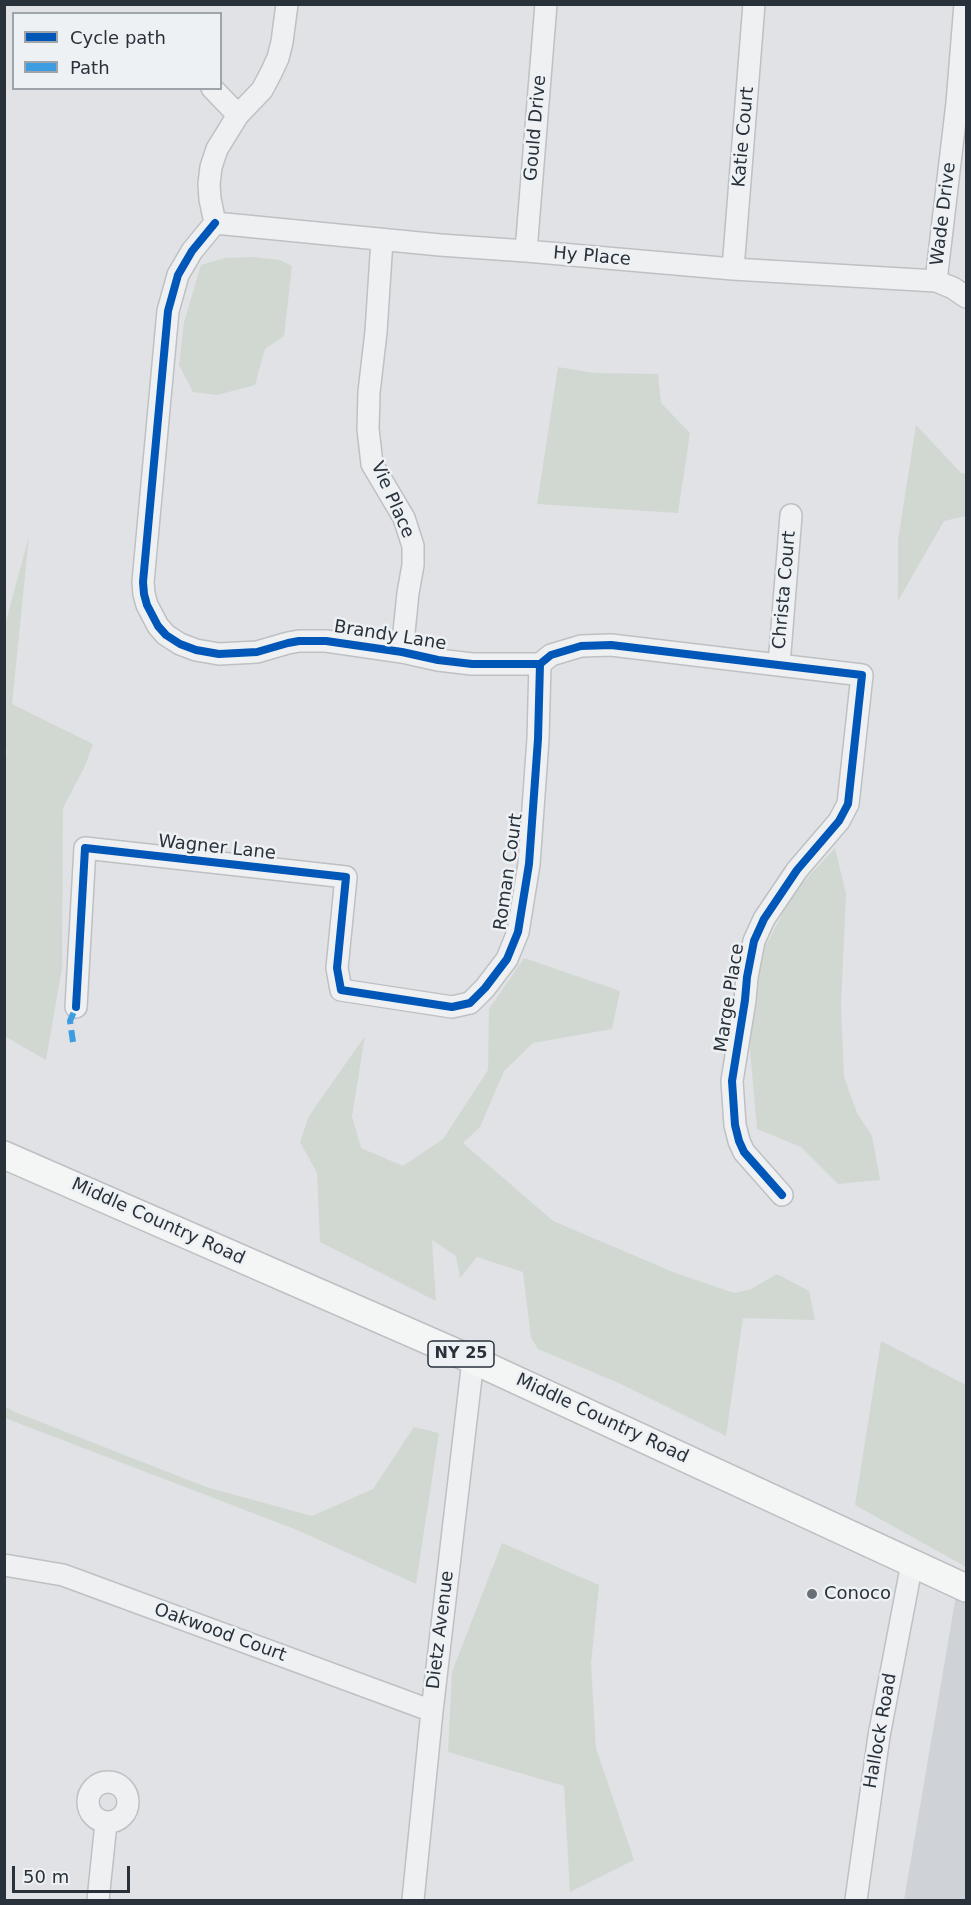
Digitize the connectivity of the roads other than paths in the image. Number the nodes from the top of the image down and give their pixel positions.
1 (287, 4) edge
2 (546, 4) edge
3 (754, 4) edge
4 (965, 4) edge
5 (214, 90) edge
6 (238, 115) junction
7 (215, 223) junction
8 (382, 240) junction
9 (526, 251) junction
10 (733, 269) junction
11 (936, 281) junction
12 (966, 297) edge
13 (791, 515) dead end
14 (402, 652) junction
15 (540, 664) junction
16 (779, 665) junction
17 (862, 675) joint
18 (346, 877) joint
19 (76, 1007) dead end
20 (4, 1155) edge
21 (782, 1195) dead end
22 (473, 1360) junction
23 (912, 1563) junction
24 (4, 1565) edge
25 (966, 1588) edge
26 (432, 1711) junction
27 (106, 1822) dead end
28 (98, 1900) edge
29 (413, 1900) edge
30 (856, 1900) edge

1 - 6 street
2 - 9 street, Gould Drive
3 - 10 street, Katie Court
4 - 11 street, Wade Drive
5 - 6 street
6 - 7 street
7 - 8 street, Hy Place
7 - 14 street, Brandy Lane
8 - 9 street, Hy Place
8 - 14 street, Vie Place
9 - 10 street, Hy Place
10 - 11 street, Hy Place
11 - 12 street, Hy Place
13 - 16 street, Christa Court
14 - 15 street, Brandy Lane
15 - 16 street, Brandy Lane
15 - 18 street, Roman Court
16 - 17 street, Brandy Lane
17 - 21 street, Marge Place
18 - 19 street, Wagner Lane
20 - 22 main road, Middle Country Road / NY 25
22 - 23 main road, Middle Country Road / NY 25
22 - 26 street, Dietz Avenue
23 - 25 main road, Middle Country Road / NY 25
23 - 30 street, Hallock Road
24 - 26 street, Oakwood Court
26 - 29 street, Dietz Avenue
27 - 28 street

